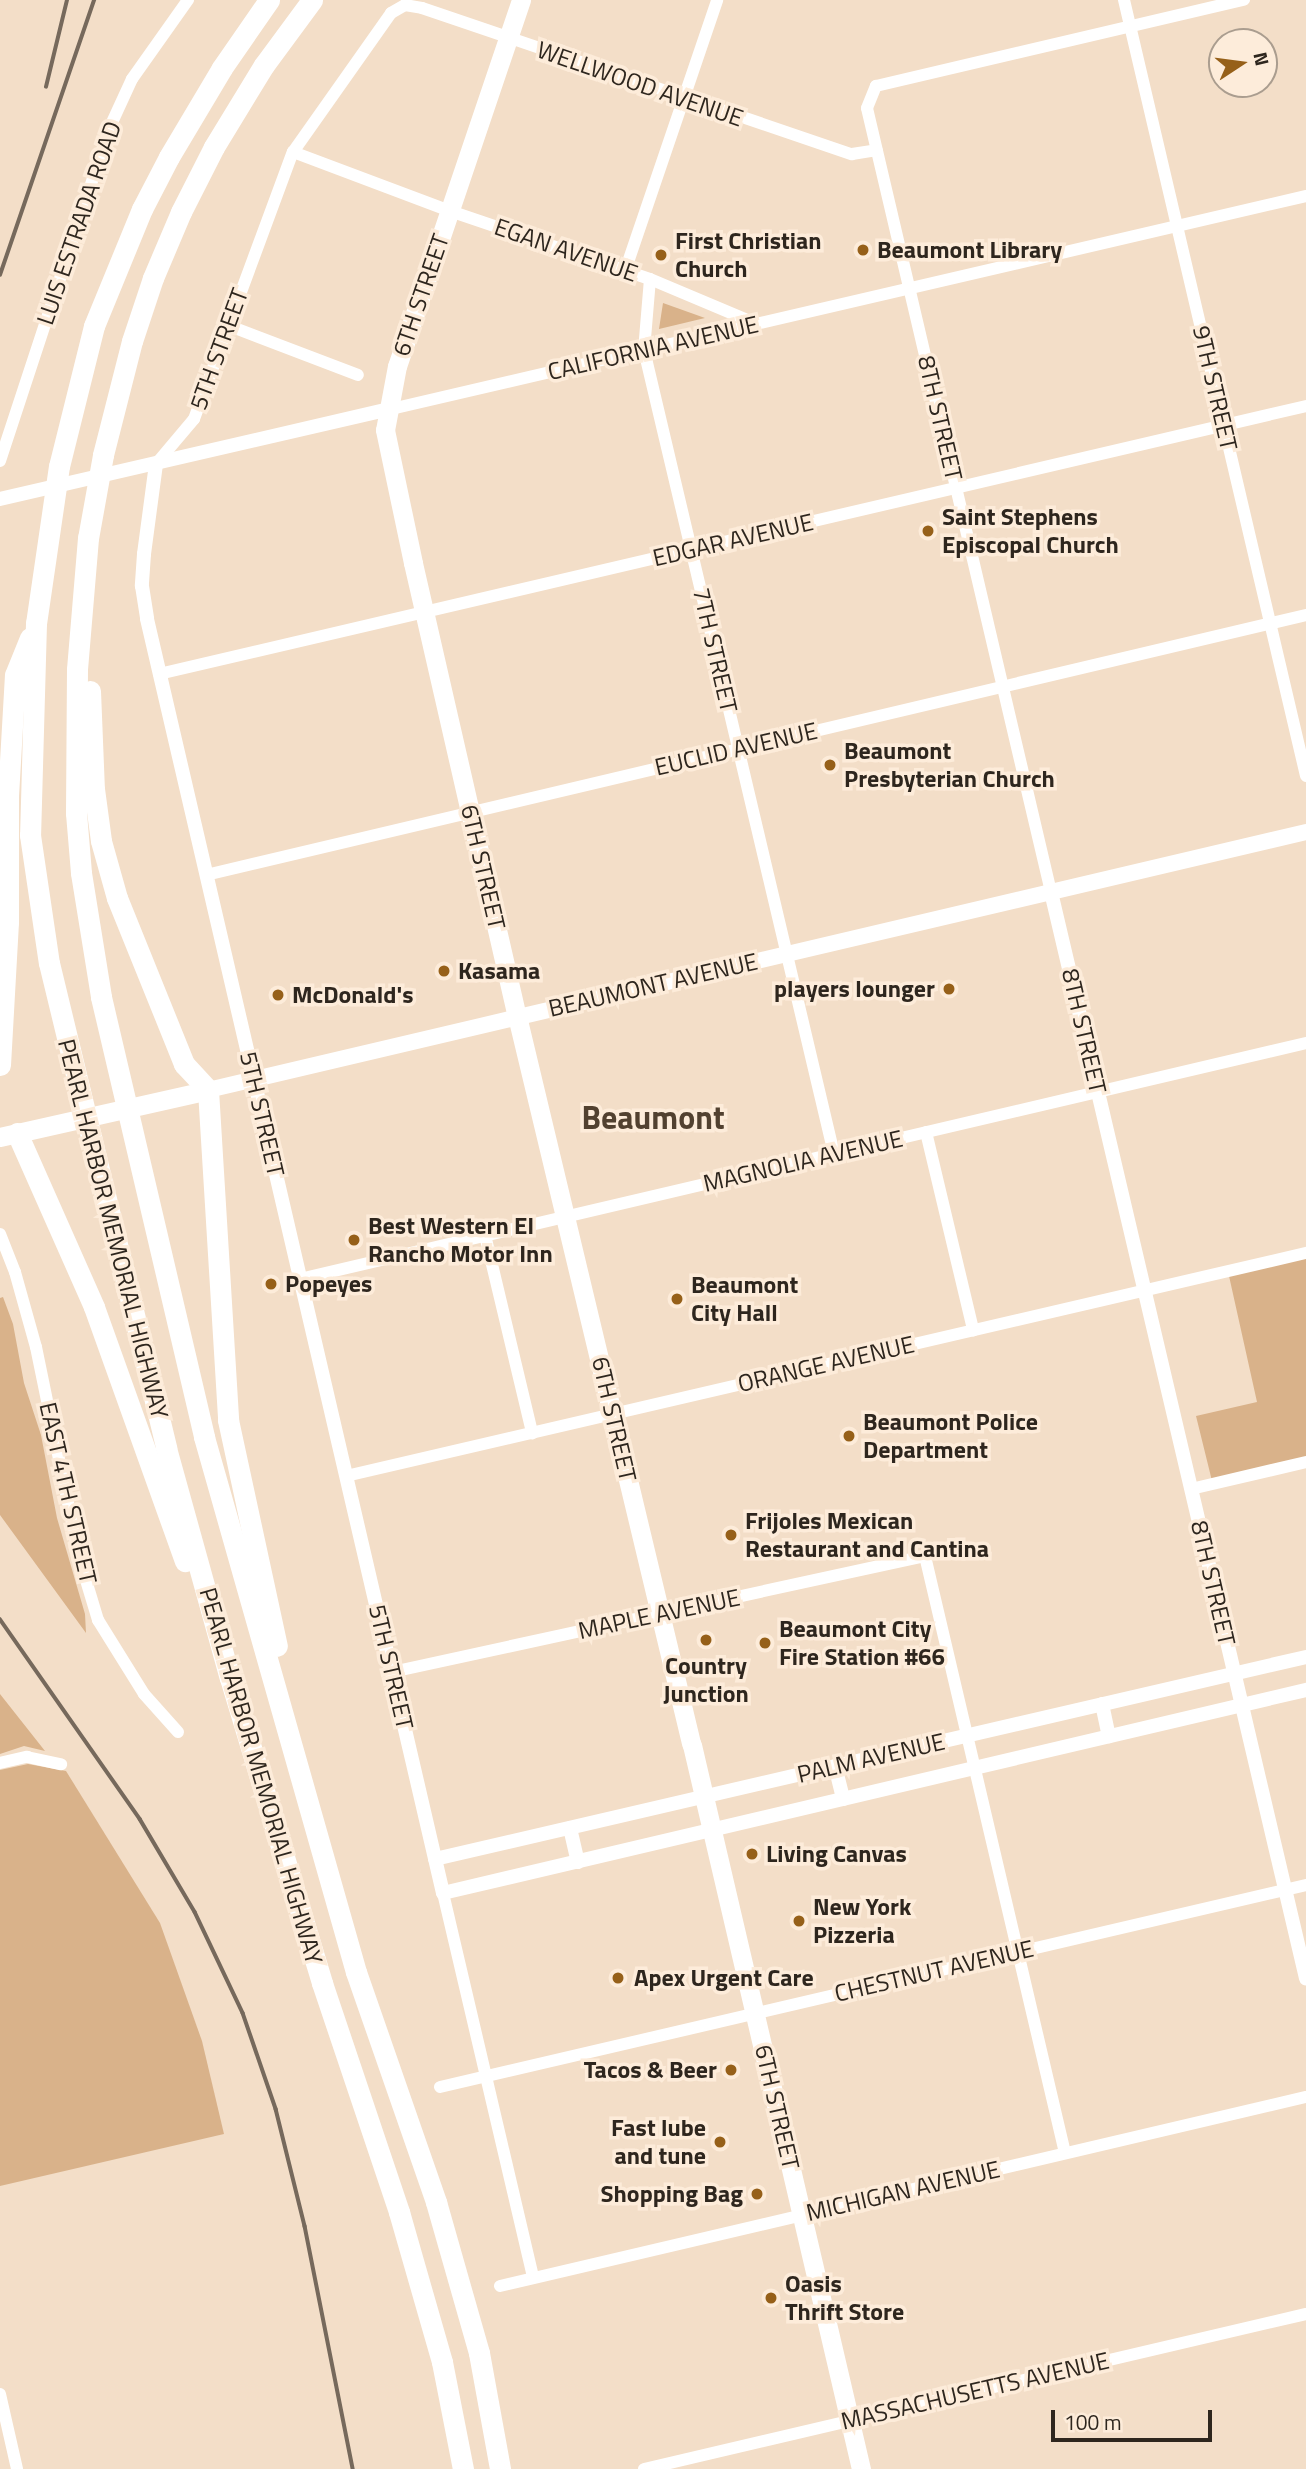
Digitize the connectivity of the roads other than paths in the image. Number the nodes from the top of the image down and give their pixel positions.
1 (188, 0) edge
2 (270, 0) edge
3 (312, 0) edge
4 (521, 0) edge
5 (718, 0) edge
6 (1124, 0) edge
7 (1244, 0) edge
8 (405, 5) joint
9 (1130, 27) junction
10 (509, 38) junction
11 (684, 99) junction
12 (877, 150) junction
13 (293, 152) junction
14 (1306, 196) edge
15 (450, 211) junction
16 (1177, 226) junction
17 (625, 271) junction
18 (650, 279) junction
19 (909, 289) junction
20 (757, 324) junction
21 (227, 325) junction
22 (644, 350) junction
23 (358, 375) dead end
24 (1306, 406) edge
25 (387, 410) junction
26 (1224, 425) junction
27 (0, 461) edge
28 (156, 464) junction
29 (956, 488) junction
30 (0, 499) edge
31 (90, 528) junction
32 (691, 549) junction
33 (424, 612) junction
34 (1306, 615) edge
35 (36, 623) junction
36 (1270, 623) junction
37 (159, 674) junction
38 (1003, 686) junction
39 (738, 748) junction
40 (1306, 776) edge
41 (471, 813) junction
42 (1306, 832) edge
43 (206, 875) junction
44 (1051, 892) junction
45 (787, 954) junction
46 (517, 1016) junction
47 (1306, 1043) edge
48 (0, 1065) edge
49 (254, 1078) junction
50 (208, 1090) junction
51 (1098, 1092) junction
52 (926, 1132) junction
53 (8, 1135) edge
54 (834, 1154) junction
55 (566, 1216) junction
56 (0, 1234) edge
57 (485, 1235) junction
58 (1306, 1253) edge
59 (300, 1279) junction
60 (1145, 1291) junction
61 (973, 1330) junction
62 (613, 1415) junction
63 (532, 1433) junction
64 (1306, 1462) edge
65 (346, 1476) junction
66 (1191, 1489) junction
67 (660, 1614) junction
68 (1306, 1657) edge
69 (392, 1672) junction
70 (1234, 1673) junction
71 (230, 1678) junction
72 (1306, 1690) edge
73 (1102, 1704) junction
74 (1242, 1705) junction
75 (285, 1714) junction
76 (178, 1732) dead end
77 (968, 1736) junction
78 (1109, 1736) junction
79 (0, 1763) edge
80 (61, 1764) dead end
81 (835, 1766) junction
82 (975, 1768) junction
83 (704, 1796) junction
84 (843, 1799) junction
85 (569, 1828) junction
86 (712, 1830) junction
87 (435, 1859) junction
88 (578, 1862) junction
89 (1306, 1885) edge
90 (1285, 1889) junction
91 (443, 1893) junction
92 (1018, 1952) junction
93 (1306, 1978) edge
94 (755, 2013) junction
95 (486, 2076) junction
96 (440, 2087) dead end
97 (1306, 2097) edge
98 (1065, 2153) junction
99 (802, 2215) junction
100 (533, 2278) junction
101 (500, 2286) dead end
102 (1306, 2314) edge
103 (0, 2394) edge
104 (850, 2421) junction
105 (18, 2469) edge
106 (463, 2469) edge
107 (500, 2469) edge
108 (644, 2469) edge
109 (861, 2469) edge

1 - 27 street, LUIS ESTRADA ROAD
2 - 35 highway, PEARL HARBOR MEMORIAL HIGHWAY
3 - 31 highway, PEARL HARBOR MEMORIAL HIGHWAY
4 - 10 main road, 6TH STREET
5 - 11 street
6 - 9 street, 9TH STREET
7 - 9 street
8 - 10 street, WELLWOOD AVENUE
8 - 13 street, 5TH STREET
9 - 12 street, 8TH STREET
9 - 16 street, 9TH STREET
10 - 11 street, WELLWOOD AVENUE
10 - 15 main road, 6TH STREET
11 - 12 street, WELLWOOD AVENUE
11 - 17 street
12 - 19 street, 8TH STREET
13 - 15 street, EGAN AVENUE
13 - 21 street, 5TH STREET
14 - 16 street, CALIFORNIA AVENUE
15 - 17 street, EGAN AVENUE
15 - 25 main road, 6TH STREET
16 - 19 street, CALIFORNIA AVENUE
16 - 26 street, 9TH STREET
17 - 18 street, EGAN AVENUE
18 - 20 street, EGAN AVENUE
18 - 22 street, 7TH STREET
19 - 20 street, CALIFORNIA AVENUE
19 - 29 street, 8TH STREET
20 - 22 street, CALIFORNIA AVENUE
21 - 23 street
21 - 28 street, 5TH STREET
22 - 25 street, CALIFORNIA AVENUE
22 - 32 street, 7TH STREET
24 - 26 street, EDGAR AVENUE
25 - 28 street, CALIFORNIA AVENUE
25 - 33 main road, 6TH STREET
26 - 29 street, EDGAR AVENUE
26 - 36 street, 9TH STREET
28 - 30 street, CALIFORNIA AVENUE
28 - 37 street, 5TH STREET
29 - 32 street, EDGAR AVENUE
29 - 38 street, 8TH STREET
31 - 50 highway
31 - 75 highway, PEARL HARBOR MEMORIAL HIGHWAY
32 - 33 street, EDGAR AVENUE
32 - 39 street, 7TH STREET
33 - 37 street, EDGAR AVENUE
33 - 41 main road, 6TH STREET
34 - 36 street, EUCLID AVENUE
35 - 48 highway
35 - 71 highway, PEARL HARBOR MEMORIAL HIGHWAY
36 - 38 street, EUCLID AVENUE
36 - 40 street, 9TH STREET
37 - 43 street, 5TH STREET
38 - 39 street, EUCLID AVENUE
38 - 44 street, 8TH STREET
39 - 41 street, EUCLID AVENUE
39 - 45 street, 7TH STREET
41 - 43 street, EUCLID AVENUE
41 - 46 main road, 6TH STREET
42 - 44 main road, BEAUMONT AVENUE
43 - 49 street, 5TH STREET
44 - 45 main road, BEAUMONT AVENUE
44 - 51 street, 8TH STREET
45 - 46 main road, BEAUMONT AVENUE
45 - 54 street, 7TH STREET
46 - 49 main road, BEAUMONT AVENUE
46 - 55 main road, 6TH STREET
47 - 51 street, MAGNOLIA AVENUE
49 - 50 main road, BEAUMONT AVENUE
49 - 59 street, 5TH STREET
50 - 53 main road, BEAUMONT AVENUE
50 - 75 highway
51 - 52 street, MAGNOLIA AVENUE
51 - 60 street, 8TH STREET
52 - 54 street, MAGNOLIA AVENUE
52 - 61 street
53 - 71 highway
54 - 55 street, MAGNOLIA AVENUE
55 - 57 street, MAGNOLIA AVENUE
55 - 62 main road, 6TH STREET
56 - 76 street, EAST 4TH STREET
57 - 59 street, MAGNOLIA AVENUE
57 - 63 street
58 - 60 street, ORANGE AVENUE
59 - 65 street, 5TH STREET
60 - 61 street, ORANGE AVENUE
60 - 66 street, 8TH STREET
61 - 62 street, ORANGE AVENUE
62 - 63 street, ORANGE AVENUE
62 - 67 main road, 6TH STREET
63 - 65 street, ORANGE AVENUE
64 - 66 street
65 - 69 street, 5TH STREET
66 - 70 street, 8TH STREET
67 - 69 street, MAPLE AVENUE
67 - 77 street, MAPLE AVENUE
67 - 83 main road, 6TH STREET
68 - 70 street, PALM AVENUE
69 - 87 street, 5TH STREET
70 - 73 street, PALM AVENUE
70 - 74 street, 8TH STREET
71 - 106 highway, PEARL HARBOR MEMORIAL HIGHWAY
72 - 74 street, PALM AVENUE
73 - 77 street, PALM AVENUE
73 - 78 street
74 - 78 street, PALM AVENUE
74 - 90 street, 8TH STREET
75 - 107 highway, PEARL HARBOR MEMORIAL HIGHWAY
77 - 81 street, PALM AVENUE
77 - 82 street
78 - 82 street, PALM AVENUE
79 - 80 street
81 - 83 street, PALM AVENUE
81 - 84 street
82 - 84 street, PALM AVENUE
82 - 92 street
83 - 85 street, PALM AVENUE
83 - 86 main road, 6TH STREET
84 - 86 street, PALM AVENUE
85 - 87 street, PALM AVENUE
85 - 88 street
86 - 88 street, PALM AVENUE
86 - 94 main road, 6TH STREET
87 - 91 street, 5TH STREET
88 - 91 street, PALM AVENUE
89 - 90 street, CHESTNUT AVENUE
90 - 92 street, CHESTNUT AVENUE
90 - 93 street, 8TH STREET
91 - 95 street, 5TH STREET
92 - 94 street, CHESTNUT AVENUE
92 - 98 street
94 - 95 street, CHESTNUT AVENUE
94 - 99 main road, 6TH STREET
95 - 96 street, CHESTNUT AVENUE
95 - 100 street, 5TH STREET
97 - 98 street, MICHIGAN AVENUE
98 - 99 street, MICHIGAN AVENUE
99 - 100 street, MICHIGAN AVENUE
99 - 104 main road, 6TH STREET
100 - 101 street, MICHIGAN AVENUE
102 - 104 street, MASSACHUSETTS AVENUE
103 - 105 street
104 - 108 street, MASSACHUSETTS AVENUE
104 - 109 main road, 6TH STREET

